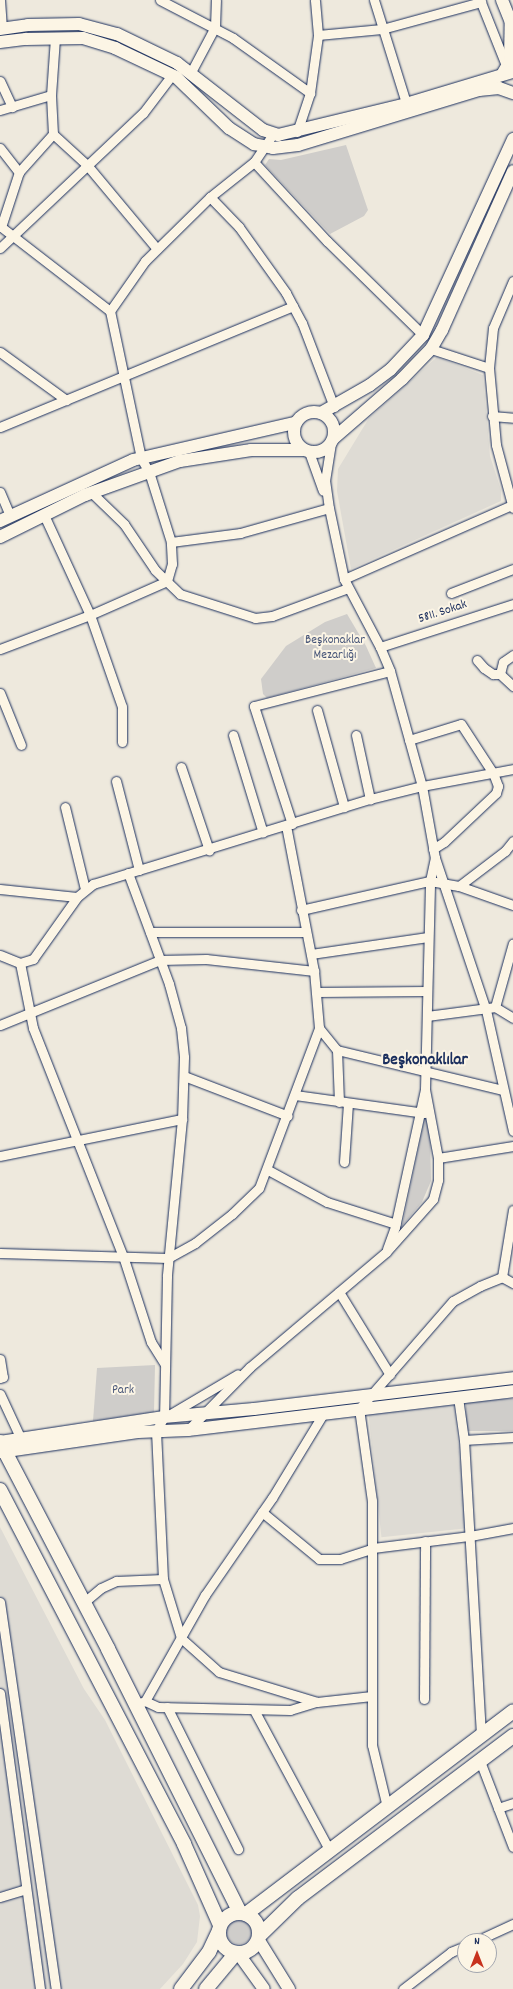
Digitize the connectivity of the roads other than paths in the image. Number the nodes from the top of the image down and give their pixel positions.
1 (0, 0) edge
2 (160, 0) edge
3 (216, 0) edge
4 (315, 0) edge
5 (374, 0) edge
6 (502, 0) edge
7 (480, 1) edge
8 (512, 25) edge
9 (215, 27) junction
10 (1, 29) edge
11 (382, 29) junction
12 (318, 35) junction
13 (55, 38) junction
14 (0, 42) edge
15 (508, 71) edge
16 (190, 74) junction
17 (172, 75) junction
18 (0, 81) edge
19 (310, 93) junction
20 (510, 93) edge
21 (51, 96) junction
22 (12, 106) junction
23 (408, 108) junction
24 (0, 110) edge
25 (297, 132) junction
26 (53, 134) junction
27 (273, 134) junction
28 (513, 139) edge
29 (0, 148) edge
30 (266, 148) junction
31 (254, 162) junction
32 (87, 165) junction
33 (513, 171) edge
34 (19, 172) junction
35 (210, 197) junction
36 (0, 226) edge
37 (14, 234) junction
38 (0, 248) edge
39 (157, 249) junction
40 (513, 281) edge
41 (293, 306) junction
42 (110, 311) junction
43 (423, 335) junction
44 (431, 349) junction
45 (0, 352) edge
46 (489, 368) junction
47 (124, 377) junction
48 (66, 400) junction
49 (334, 407) junction
50 (321, 413) junction
51 (492, 416) junction
52 (513, 418) edge
53 (295, 423) junction
54 (0, 427) edge
55 (332, 440) junction
56 (306, 451) junction
57 (141, 458) junction
58 (149, 472) junction
59 (508, 474) edge
60 (0, 492) edge
61 (92, 493) junction
62 (512, 506) edge
63 (329, 508) junction
64 (44, 515) junction
65 (5, 518) edge
66 (0, 537) edge
67 (171, 542) junction
68 (513, 569) edge
69 (167, 581) junction
70 (346, 583) junction
71 (451, 593) dead end
72 (513, 604) edge
73 (90, 615) junction
74 (380, 647) junction
75 (0, 649) edge
76 (513, 655) edge
77 (477, 660) dead end
78 (390, 671) junction
79 (500, 674) junction
80 (513, 686) edge
81 (0, 693) edge
82 (316, 710) dead end
83 (233, 735) dead end
84 (356, 735) dead end
85 (409, 740) junction
86 (122, 742) dead end
87 (21, 745) dead end
88 (181, 767) dead end
89 (513, 769) edge
90 (493, 773) junction
91 (116, 781) dead end
92 (422, 786) junction
93 (370, 799) junction
94 (65, 807) dead end
95 (344, 807) junction
96 (289, 825) junction
97 (263, 833) junction
98 (513, 841) edge
99 (208, 850) junction
100 (434, 853) junction
101 (139, 870) junction
102 (128, 873) junction
103 (430, 881) junction
104 (446, 885) junction
105 (459, 886) junction
106 (0, 889) edge
107 (85, 889) junction
108 (77, 897) junction
109 (513, 905) edge
110 (301, 910) junction
111 (150, 932) junction
112 (306, 932) junction
113 (428, 938) junction
114 (513, 943) edge
115 (311, 954) junction
116 (0, 955) edge
117 (160, 960) junction
118 (20, 963) junction
119 (314, 970) junction
120 (427, 991) junction
121 (317, 992) junction
122 (490, 1008) junction
123 (28, 1011) junction
124 (427, 1016) junction
125 (513, 1018) edge
126 (0, 1025) edge
127 (319, 1028) junction
128 (337, 1050) junction
129 (426, 1072) junction
130 (184, 1076) junction
131 (425, 1089) junction
132 (502, 1090) junction
133 (295, 1095) junction
134 (344, 1102) junction
135 (420, 1112) junction
136 (430, 1113) junction
137 (288, 1116) junction
138 (182, 1119) junction
139 (513, 1131) edge
140 (79, 1140) junction
141 (513, 1146) edge
142 (0, 1156) edge
143 (438, 1158) junction
144 (344, 1162) dead end
145 (268, 1170) junction
146 (513, 1210) edge
147 (396, 1224) junction
148 (386, 1252) junction
149 (0, 1253) edge
150 (124, 1256) junction
151 (168, 1258) junction
152 (502, 1277) junction
153 (513, 1283) edge
154 (339, 1292) junction
155 (0, 1359) edge
156 (165, 1365) junction
157 (250, 1367) junction
158 (390, 1375) junction
159 (0, 1378) edge
160 (513, 1378) edge
161 (513, 1391) edge
162 (0, 1394) edge
163 (372, 1395) junction
164 (458, 1397) junction
165 (359, 1409) junction
166 (203, 1414) junction
167 (324, 1414) junction
168 (164, 1417) junction
169 (188, 1430) junction
170 (156, 1431) junction
171 (513, 1437) edge
172 (21, 1439) junction
173 (464, 1440) junction
174 (2, 1448) edge
175 (0, 1490) edge
176 (262, 1512) junction
177 (513, 1529) edge
178 (470, 1536) junction
179 (425, 1541) junction
180 (373, 1548) junction
181 (163, 1579) junction
182 (0, 1602) edge
183 (83, 1603) junction
184 (181, 1638) junction
185 (0, 1693) edge
186 (372, 1696) junction
187 (424, 1698) dead end
188 (140, 1702) junction
189 (317, 1702) junction
190 (167, 1707) junction
191 (254, 1710) junction
192 (513, 1711) edge
193 (18, 1731) junction
194 (3, 1734) edge
195 (481, 1735) junction
196 (513, 1736) edge
197 (480, 1761) junction
198 (513, 1803) edge
199 (387, 1808) junction
200 (498, 1808) junction
201 (513, 1848) edge
202 (238, 1849) dead end
203 (330, 1851) junction
204 (26, 1889) junction
205 (0, 1897) edge
206 (243, 1914) junction
207 (513, 1924) edge
208 (219, 1928) junction
209 (493, 1933) edge
210 (258, 1938) junction
211 (457, 1949) edge
212 (237, 1953) junction
213 (210, 1987) edge
214 (40, 1989) edge
215 (56, 1989) edge
216 (181, 1989) edge
217 (264, 1989) edge
218 (288, 1989) edge
219 (403, 1989) edge

1 - 10 street
2 - 9 street
3 - 9 street
4 - 12 street
5 - 11 street
6 - 8 street
7 - 11 street
7 - 15 street
8 - 15 street
9 - 16 street
9 - 19 street
10 - 16 street
11 - 12 street
11 - 23 street
12 - 19 street
13 - 14 street
13 - 17 street
13 - 21 street
15 - 23 street
16 - 27 street
17 - 30 street
17 - 32 street
18 - 22 street
19 - 25 street
20 - 23 street
21 - 22 street
21 - 26 street
22 - 24 street
23 - 25 street
23 - 30 street
25 - 27 street
26 - 32 street
26 - 34 street
27 - 30 street
28 - 43 street
29 - 34 street
30 - 31 street
31 - 35 street
31 - 43 street
32 - 37 street
32 - 39 street
33 - 44 street
34 - 36 street
35 - 39 street
35 - 41 street
36 - 37 street
37 - 38 street
37 - 42 street
39 - 42 street
40 - 46 street
41 - 47 street
41 - 49 street
42 - 47 street
43 - 49 street
44 - 46 street
44 - 55 street
45 - 48 street
46 - 51 street
47 - 48 street
47 - 57 street
48 - 54 street
49 - 50 street
50 - 53 street
50 - 55 street
51 - 52 street
51 - 59 street
53 - 56 street
53 - 57 street
55 - 56 street
55 - 63 street
56 - 58 street
56 - 63 street
57 - 58 street
57 - 65 street
58 - 61 street
58 - 67 street
59 - 62 street
60 - 65 street
61 - 64 street
61 - 69 street
62 - 70 street
63 - 67 street
63 - 70 street
64 - 66 street
64 - 73 street
67 - 69 street
68 - 71 street
69 - 70 street
69 - 73 street
70 - 74 street
72 - 74 street, 5811. Sokak
73 - 75 street
73 - 86 street
74 - 78 street
76 - 79 street
77 - 79 street
78 - 85 street
78 - 96 street
79 - 80 street
81 - 87 street
82 - 95 street
83 - 97 street
84 - 93 street
85 - 90 street
85 - 92 street
88 - 99 street
89 - 90 street
90 - 92 street
90 - 100 street
91 - 101 street
92 - 93 street
92 - 100 street
93 - 95 street
94 - 107 street
95 - 96 street
96 - 97 street
96 - 110 street
97 - 99 street
98 - 105 street
99 - 101 street
100 - 103 street
100 - 104 street
101 - 102 street
102 - 107 street
102 - 111 street
103 - 104 street
103 - 110 street
103 - 113 street
104 - 105 street
104 - 122 street
105 - 109 street
106 - 108 street
107 - 108 street
108 - 118 street
110 - 112 street
111 - 112 street
111 - 117 street
112 - 115 street
113 - 115 street
113 - 120 street
114 - 122 street
115 - 119 street
116 - 118 street
117 - 119 street
117 - 123 street
117 - 130 street
118 - 123 street
119 - 121 street
120 - 121 street
120 - 124 street
121 - 127 street
122 - 124 street
122 - 125 street
122 - 132 street
123 - 126 street
123 - 140 street
124 - 129 street
127 - 128 street
127 - 133 street
128 - 129 street
128 - 134 street
129 - 131 street
129 - 132 street
130 - 137 street
130 - 138 street
131 - 135 street
131 - 136 street
132 - 139 street
133 - 134 street
133 - 137 street
134 - 135 street
134 - 144 street
135 - 136 street
135 - 147 street
136 - 143 street
137 - 145 street
138 - 140 street
138 - 151 street
140 - 142 street
140 - 150 street
141 - 143 street
143 - 148 street
145 - 147 street
145 - 151 street
146 - 152 street
147 - 148 street
148 - 154 street
149 - 150 street
150 - 151 street
150 - 156 street
151 - 156 street
152 - 153 street
152 - 158 street
154 - 157 street
154 - 158 street
155 - 159 street
156 - 168 street
157 - 166 street
157 - 168 street
158 - 163 street
160 - 163 street
161 - 164 street
162 - 172 street
163 - 165 street
163 - 166 street
164 - 165 street
164 - 173 street
165 - 167 street
165 - 180 street
166 - 168 street
166 - 169 street
167 - 169 street
167 - 176 street
168 - 170 street
168 - 172 street
169 - 170 street
170 - 174 street
170 - 181 street
171 - 173 street
172 - 174 street
173 - 178 street
174 - 183 main road
175 - 208 main road
176 - 180 street
176 - 184 street
177 - 178 street
178 - 179 street
178 - 195 street
179 - 180 street
179 - 187 street
180 - 186 street
181 - 183 street
181 - 184 street
182 - 193 street
183 - 188 main road
184 - 188 street
184 - 189 street
185 - 194 street
186 - 189 street
186 - 199 street
188 - 190 street
188 - 206 main road
189 - 191 street
190 - 191 street
190 - 202 street
191 - 203 street
192 - 195 main road
193 - 194 street
193 - 215 street
194 - 204 street
195 - 199 main road
196 - 197 main road
197 - 200 street
197 - 210 main road
198 - 200 street
199 - 203 main road
200 - 201 street
203 - 206 main road
204 - 205 street
204 - 214 street
206 - 208 main road
206 - 210 main road
207 - 209 street
208 - 212 main road
208 - 216 main road
210 - 212 main road
210 - 218 street
211 - 219 street
212 - 213 main road
212 - 217 street

